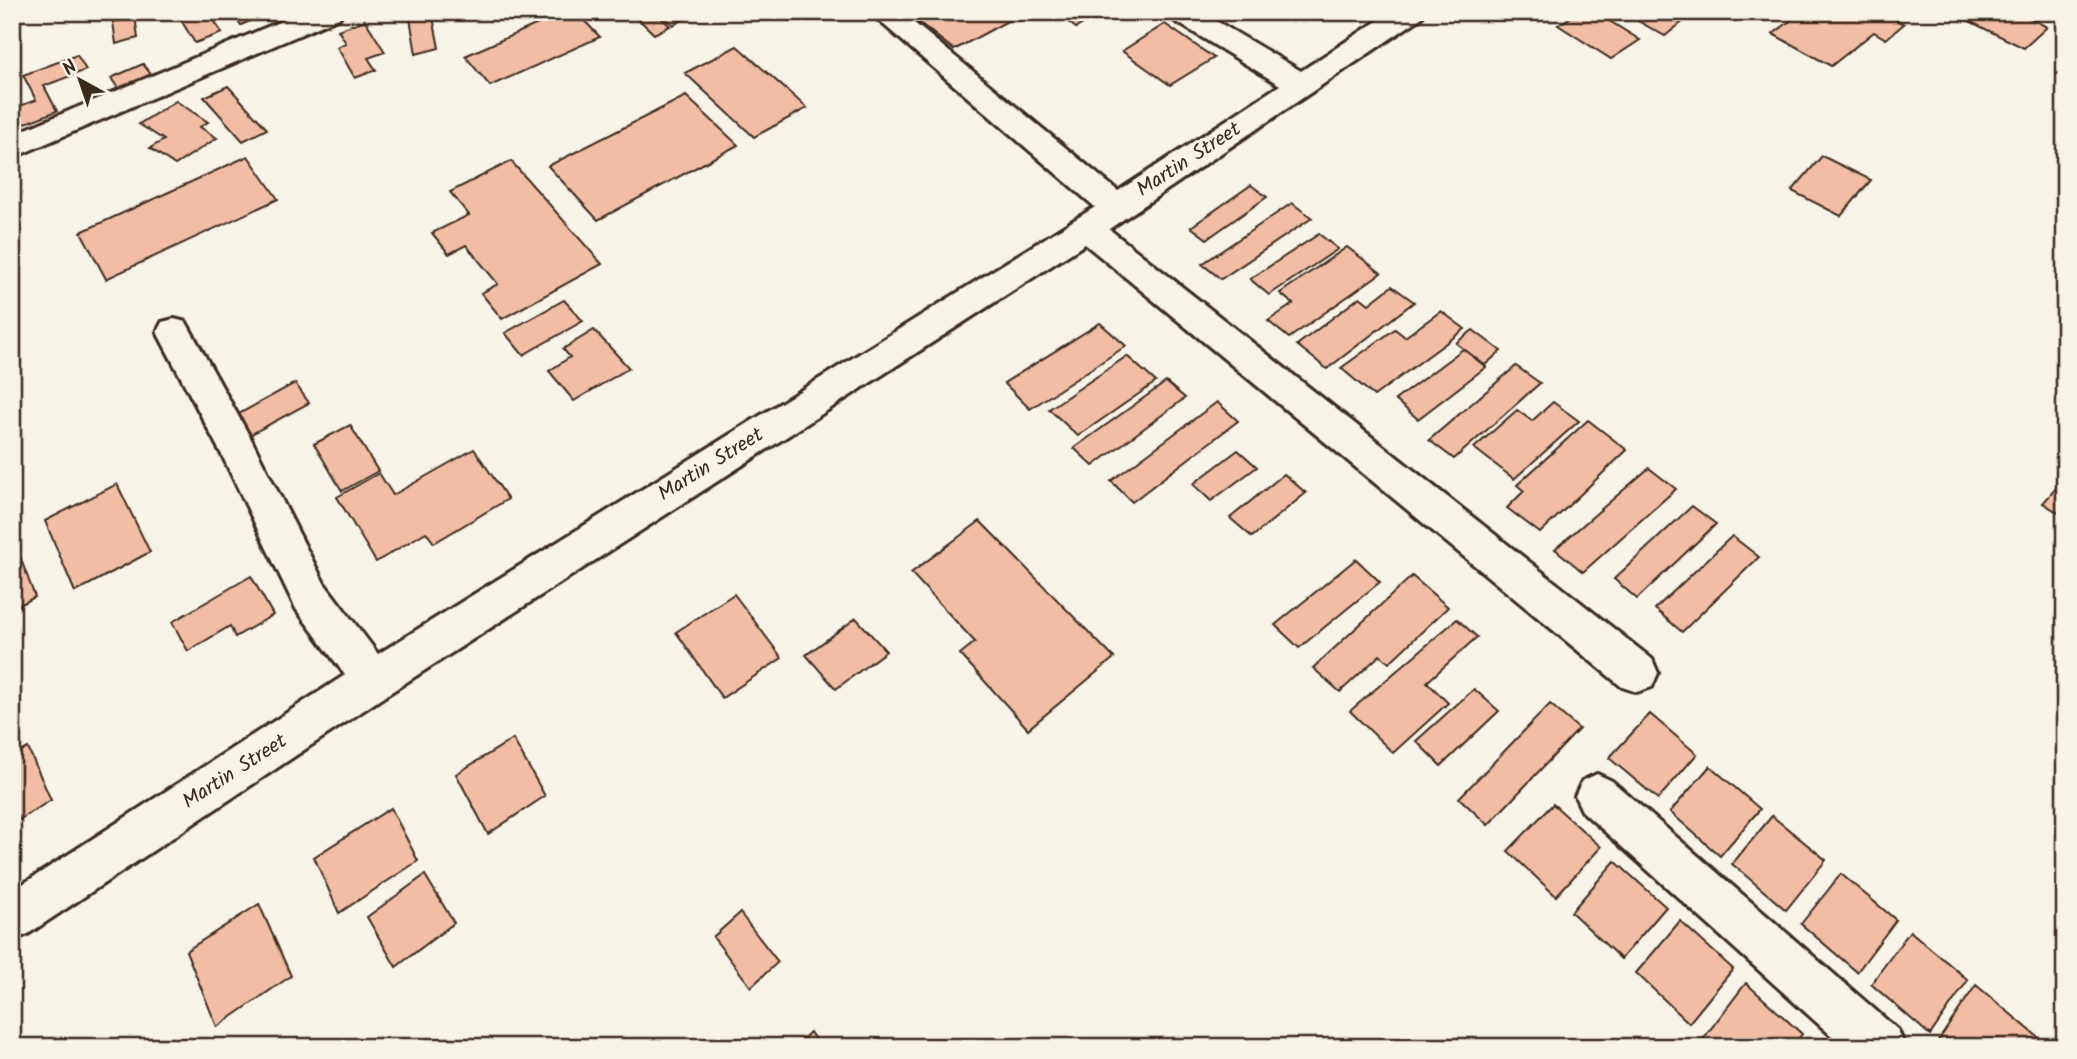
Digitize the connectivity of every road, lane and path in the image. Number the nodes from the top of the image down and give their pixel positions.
1 (329, 12) edge
2 (884, 12) edge
3 (1180, 12) edge
4 (1411, 12) edge
5 (1303, 86) junction
6 (12, 147) edge
7 (1117, 208) junction
8 (1085, 227) junction
9 (174, 332) dead end
10 (1637, 673) dead end
11 (373, 680) junction
12 (1597, 796) dead end
13 (12, 918) edge
14 (1881, 1047) edge

1 - 6 street
2 - 7 street
3 - 5 street
4 - 5 street, Martin Street
5 - 7 street, Martin Street
7 - 8 street, Martin Street
8 - 10 street
8 - 11 street, Martin Street
9 - 11 street
11 - 13 street, Martin Street
12 - 14 street

